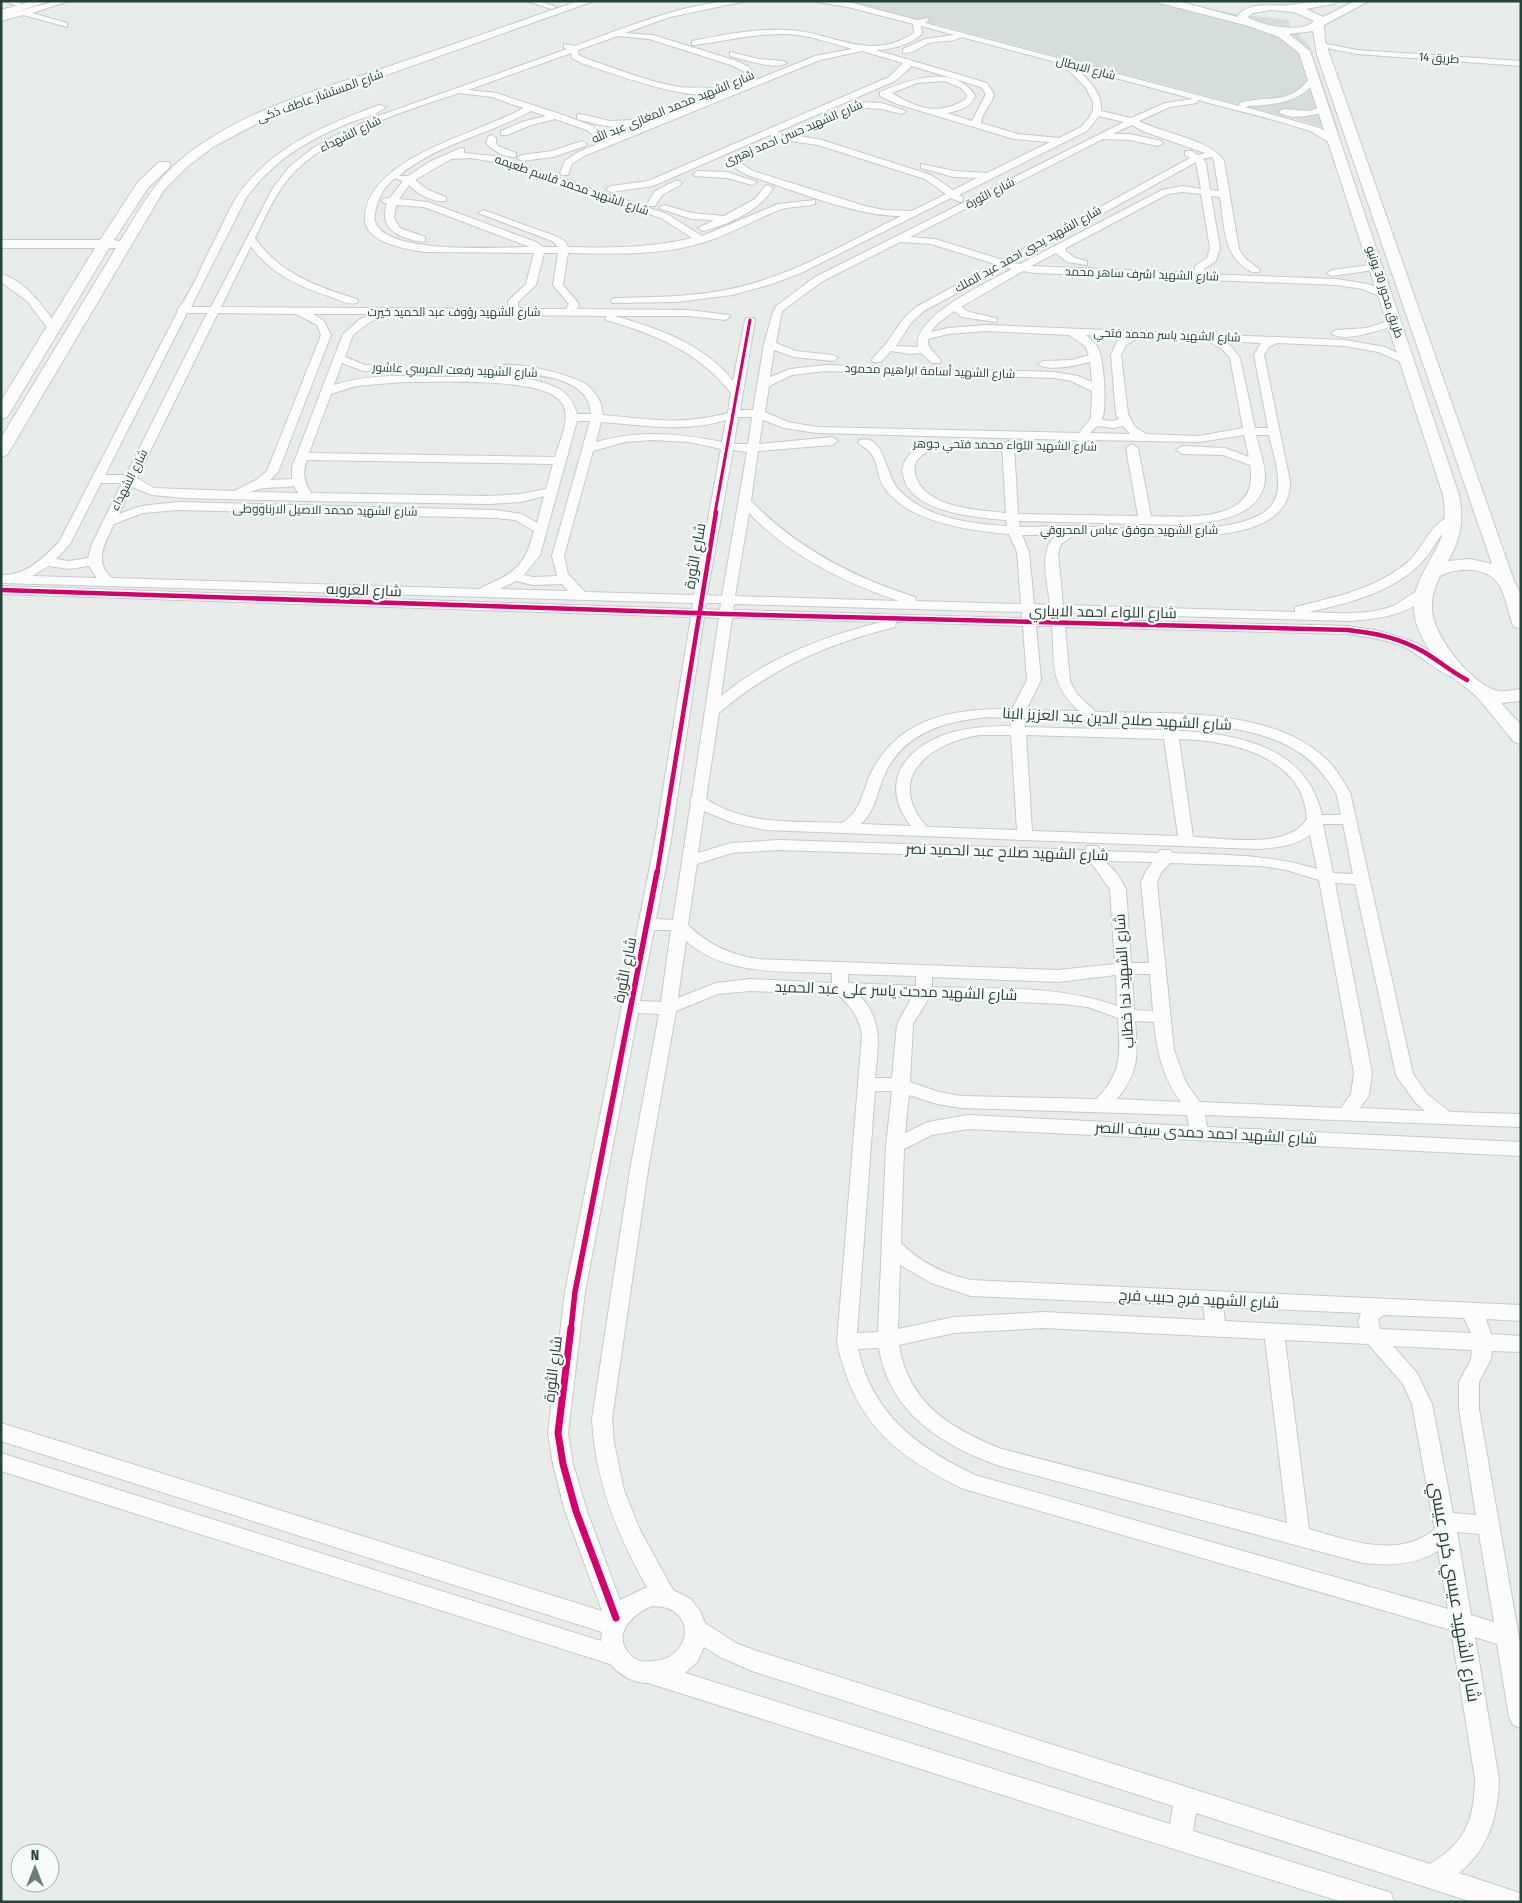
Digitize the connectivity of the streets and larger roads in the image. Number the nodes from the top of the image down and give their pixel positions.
1 (45, 1) edge
2 (65, 1) edge
3 (530, 1) edge
4 (589, 1) edge
5 (742, 1) edge
6 (816, 1) edge
7 (835, 1) edge
8 (864, 1) edge
9 (1164, 1) edge
10 (1190, 1) edge
11 (1333, 1) edge
12 (1364, 1) edge
13 (17, 2) edge
14 (558, 4) edge
15 (668, 4) dead end
16 (850, 5) junction
17 (1, 8) edge
18 (1262, 8) junction
19 (1282, 8) junction
20 (24, 13) junction
21 (1, 14) edge
22 (645, 17) junction
23 (928, 18) junction
24 (1, 19) edge
25 (917, 23) junction
26 (1249, 23) junction
27 (1319, 24) junction
28 (64, 25) dead end
29 (1271, 29) junction
30 (980, 32) junction
31 (611, 35) junction
32 (967, 36) junction
33 (733, 37) junction
34 (471, 38) junction
35 (743, 42) junction
36 (559, 43) junction
37 (695, 43) junction
38 (812, 47) junction
39 (574, 48) junction
40 (862, 49) junction
41 (1321, 50) junction
42 (729, 53) junction
43 (851, 53) junction
44 (834, 54) junction
45 (525, 56) junction
46 (1077, 58) junction
47 (536, 62) junction
48 (782, 63) junction
49 (1066, 63) junction
50 (560, 64) dead end
51 (905, 64) junction
52 (1521, 64) edge
53 (579, 68) dead end
54 (476, 73) junction
55 (752, 76) junction
56 (895, 78) junction
57 (1314, 78) junction
58 (491, 79) junction
59 (943, 79) junction
60 (912, 82) junction
61 (438, 87) junction
62 (714, 91) junction
63 (454, 92) junction
64 (888, 96) junction
65 (670, 97) dead end
66 (1209, 100) junction
67 (1248, 103) junction
68 (965, 105) junction
69 (876, 106) junction
70 (982, 107) junction
71 (530, 108) junction
72 (1238, 108) junction
73 (1325, 109) junction
74 (520, 113) junction
75 (937, 113) junction
76 (1097, 113) junction
77 (557, 116) junction
78 (800, 119) junction
79 (541, 120) junction
80 (1132, 121) junction
81 (602, 123) junction
82 (634, 123) junction
83 (976, 125) junction
84 (590, 128) junction
85 (816, 129) junction
86 (1148, 130) junction
87 (798, 131) dead end
88 (769, 132) junction
89 (600, 137) junction
90 (783, 137) junction
91 (1099, 138) junction
92 (1134, 138) junction
93 (1035, 139) junction
94 (807, 140) junction
95 (1062, 140) junction
96 (1335, 141) junction
97 (494, 143) junction
98 (767, 144) dead end
99 (1020, 151) junction
100 (1213, 153) junction
101 (550, 155) junction
102 (450, 156) junction
103 (478, 156) junction
104 (522, 158) junction
105 (1197, 158) junction
106 (570, 161) junction
107 (731, 162) junction
108 (565, 173) junction
109 (698, 174) junction
110 (724, 175) junction
111 (990, 175) junction
112 (392, 176) junction
113 (968, 176) junction
114 (410, 179) junction
115 (1154, 181) junction
116 (942, 184) junction
117 (644, 185) junction
118 (768, 188) junction
119 (611, 190) junction
120 (661, 190) junction
121 (1172, 190) junction
122 (422, 191) junction
123 (1206, 193) junction
124 (950, 195) junction
125 (1225, 195) junction
126 (373, 201) junction
127 (394, 201) junction
128 (410, 201) junction
129 (812, 202) junction
130 (972, 202) junction
131 (456, 204) dead end
132 (652, 204) junction
133 (742, 209) junction
134 (472, 210) dead end
135 (884, 213) junction
136 (915, 213) junction
137 (759, 215) junction
138 (700, 217) junction
139 (725, 218) junction
140 (868, 221) junction
141 (117, 224) junction
142 (137, 224) junction
143 (496, 230) junction
144 (684, 230) junction
145 (880, 230) junction
146 (952, 236) dead end
147 (250, 238) junction
148 (900, 239) junction
149 (701, 240) junction
150 (473, 241) junction
151 (527, 242) junction
152 (1, 244) edge
153 (562, 246) junction
154 (1061, 247) junction
155 (50, 249) junction
156 (101, 249) junction
157 (122, 249) junction
158 (540, 250) junction
159 (1, 253) edge
160 (1014, 257) junction
161 (1213, 257) junction
162 (1231, 259) junction
163 (1033, 262) junction
164 (1003, 263) junction
165 (1083, 264) junction
166 (90, 266) junction
167 (111, 267) junction
168 (1021, 268) junction
169 (1377, 268) junction
170 (1255, 270) junction
171 (1199, 272) junction
172 (1350, 272) junction
173 (1, 277) edge
174 (1356, 284) junction
175 (729, 292) junction
176 (1386, 295) junction
177 (354, 301) junction
178 (513, 301) junction
179 (577, 301) junction
180 (600, 301) dead end
181 (776, 303) junction
182 (185, 306) junction
183 (216, 306) junction
184 (954, 306) junction
185 (294, 311) junction
186 (388, 312) junction
187 (518, 312) junction
188 (570, 312) junction
189 (586, 312) junction
190 (972, 317) junction
191 (745, 319) junction
192 (363, 322) junction
193 (1394, 322) junction
194 (321, 323) junction
195 (53, 328) junction
196 (976, 328) junction
197 (1368, 331) junction
198 (1070, 332) junction
199 (1138, 334) junction
200 (1208, 337) junction
201 (1275, 340) junction
202 (924, 343) junction
203 (1089, 343) junction
204 (1121, 343) junction
205 (770, 344) junction
206 (1369, 346) junction
207 (890, 348) junction
208 (1262, 348) junction
209 (1230, 350) junction
210 (794, 354) junction
211 (1094, 357) junction
212 (339, 358) junction
213 (877, 360) junction
214 (936, 361) junction
215 (1408, 362) junction
216 (1072, 363) junction
217 (363, 368) junction
218 (801, 370) junction
219 (1074, 378) junction
220 (361, 381) junction
221 (763, 384) junction
222 (1097, 389) junction
223 (326, 392) junction
224 (737, 393) junction
225 (733, 413) junction
226 (1, 414) edge
227 (758, 414) junction
228 (597, 416) junction
229 (572, 418) junction
230 (1125, 421) junction
231 (1095, 422) junction
232 (787, 425) junction
233 (1249, 431) junction
234 (1275, 432) junction
235 (1226, 436) junction
236 (1144, 438) junction
237 (864, 442) junction
238 (1082, 442) junction
239 (787, 444) junction
240 (931, 444) junction
241 (1008, 445) junction
242 (726, 447) junction
243 (588, 448) junction
244 (753, 448) junction
245 (1132, 448) junction
246 (1, 452) edge
247 (1224, 452) junction
248 (302, 456) junction
249 (560, 461) junction
250 (1256, 467) junction
251 (1283, 472) junction
252 (98, 479) junction
253 (130, 479) junction
254 (298, 482) junction
255 (260, 483) junction
256 (552, 491) junction
257 (162, 493) junction
258 (231, 495) junction
259 (307, 497) junction
260 (521, 498) junction
261 (744, 501) junction
262 (154, 508) junction
263 (518, 518) junction
264 (1145, 520) junction
265 (1454, 520) junction
266 (109, 522) junction
267 (1013, 523) junction
268 (1113, 525) junction
269 (541, 530) junction
270 (1073, 530) junction
271 (47, 562) junction
272 (94, 562) junction
273 (1434, 572) junction
274 (514, 577) junction
275 (1, 579) edge
276 (16, 580) junction
277 (565, 580) junction
278 (1506, 580) junction
279 (109, 582) junction
280 (346, 589) junction
281 (1, 590) edge
282 (1425, 591) junction
283 (479, 593) junction
284 (582, 596) junction
285 (341, 602) junction
286 (699, 606) junction
287 (929, 606) junction
288 (727, 607) junction
289 (1028, 608) junction
290 (1277, 615) junction
291 (1058, 616) junction
292 (916, 619) junction
293 (1029, 622) junction
294 (1521, 623) edge
295 (1475, 686) junction
296 (1521, 695) edge
297 (712, 711) junction
298 (1017, 714) junction
299 (1092, 716) junction
300 (1190, 720) junction
301 (1019, 731) junction
302 (1171, 735) junction
303 (1194, 735) junction
304 (1521, 738) edge
305 (697, 800) junction
306 (1315, 819) junction
307 (1350, 820) junction
308 (844, 829) junction
309 (924, 832) junction
310 (974, 834) junction
311 (1025, 836) junction
312 (1091, 838) junction
313 (1163, 841) junction
314 (1186, 842) junction
315 (975, 851) junction
316 (1093, 855) junction
317 (1166, 858) junction
318 (688, 862) junction
319 (1327, 877) junction
320 (1362, 880) junction
321 (646, 924) junction
322 (678, 925) junction
323 (840, 968) junction
324 (1123, 968) junction
325 (1157, 969) junction
326 (924, 972) junction
327 (840, 988) junction
328 (924, 992) junction
329 (630, 1007) junction
330 (668, 1008) junction
331 (1126, 1015) junction
332 (1162, 1017) junction
333 (866, 1084) junction
334 (901, 1085) junction
335 (1100, 1105) junction
336 (1195, 1108) junction
337 (1346, 1114) junction
338 (1446, 1118) junction
339 (1521, 1121) edge
340 (1199, 1133) junction
341 (895, 1146) junction
342 (1521, 1149) edge
343 (891, 1245) junction
344 (1212, 1299) junction
345 (1379, 1307) junction
346 (1470, 1311) junction
347 (1521, 1314) edge
348 (1216, 1329) junction
349 (1274, 1331) junction
350 (1373, 1336) junction
351 (888, 1339) junction
352 (847, 1342) junction
353 (1484, 1343) junction
354 (1521, 1344) edge
355 (1, 1432) edge
356 (1, 1462) edge
357 (1488, 1526) junction
358 (1445, 1527) junction
359 (1299, 1536) junction
360 (665, 1597) junction
361 (615, 1622) junction
362 (1461, 1623) junction
363 (696, 1630) junction
364 (1507, 1636) junction
365 (617, 1656) junction
366 (653, 1674) junction
367 (1521, 1717) edge
368 (1186, 1798) junction
369 (1180, 1838) junction
370 (1432, 1876) junction
371 (1382, 1902) edge
372 (1511, 1902) edge

1 - 21 street
2 - 20 street
3 - 14 street
4 - 34 street, شارع المستشار عاطف ذكى
5 - 22 street, شارع الشهداء
6 - 16 street
7 - 16 street, شارع الابطال
8 - 23 street, شارع الابطال
9 - 26 street
10 - 18 street
11 - 19 street
12 - 27 street
13 - 17 street
14 - 34 street, شارع المستشار عاطف ذكى
15 - 22 street, شارع الشهداء
16 - 25 street, شارع الابطال
18 - 19 street
18 - 26 street
19 - 27 street
20 - 24 street
20 - 28 street
22 - 31 street, شارع الشهداء
22 - 36 street, شارع الشهداء
22 - 37 street
23 - 25 street
23 - 30 street, شارع الابطال
25 - 32 street, شارع الابطال
25 - 40 street
26 - 29 street
27 - 29 street
27 - 41 street, طريق محور 30 يونيو
29 - 57 street, طريق محور 30 يونيو
30 - 32 street
30 - 46 street, شارع الابطال
31 - 39 street, شارع الشهداء
31 - 55 street
32 - 49 street, شارع الابطال
32 - 51 street
33 - 35 street
33 - 37 street
33 - 40 street
34 - 141 street, شارع المستشار عاطف ذكى
34 - 142 street, شارع المستشار عاطف ذكى
35 - 38 street
35 - 42 street
36 - 39 street
36 - 45 street, شارع الشهداء
37 - 42 street
38 - 43 street
38 - 44 street
38 - 48 street, شارع الشهيد محمد المغازى عبد الله
39 - 47 street, شارع الشهداء
39 - 62 street
40 - 43 street
40 - 51 street
41 - 52 street, طريق 14
41 - 278 street, طريق محور 30 يونيو
42 - 48 street
43 - 44 street, شارع الشهيد محمد المغازى عبد الله
43 - 51 street
44 - 106 street, شارع الشهيد محمد المغازى عبد الله
45 - 47 street
45 - 54 street, شارع الشهداء
46 - 49 street
46 - 67 street, شارع الابطال
47 - 50 street
47 - 58 street, شارع الشهداء
48 - 55 street, شارع الشهيد محمد المغازى عبد الله
49 - 66 street, شارع الابطال
49 - 76 street
51 - 56 street
51 - 59 street
51 - 70 street
53 - 65 street
54 - 58 street
54 - 61 street, شارع الشهداء
55 - 62 street, شارع الشهيد محمد المغازى عبد الله
56 - 60 street
56 - 78 street, شارع الشهيد حسن احمد زهيرى
57 - 67 street
57 - 73 street, طريق محور 30 يونيو
58 - 63 street, شارع الشهداء
58 - 81 street
59 - 60 street, شارع الشهيد حسن احمد زهيرى
59 - 68 street
60 - 64 street, شارع الشهيد حسن احمد زهيرى
61 - 63 street
61 - 182 street, شارع الشهداء
62 - 82 street, شارع الشهيد محمد المغازى عبد الله
63 - 71 street
63 - 147 street, شارع الشهداء
64 - 69 street
64 - 69 street, شارع الشهيد حسن احمد زهيرى
64 - 75 street
66 - 72 street, شارع الابطال
66 - 80 street, شارع الثورة
67 - 72 street
67 - 73 street, شارع الابطال
68 - 70 street
68 - 75 street
69 - 99 street
70 - 83 street
71 - 74 street
71 - 77 street
72 - 96 street, شارع الابطال
73 - 96 street, طريق محور 30 يونيو
74 - 79 street
74 - 112 street
75 - 83 street
76 - 80 street
76 - 95 street, شارع الثورة
77 - 79 street
77 - 84 street
78 - 85 street
78 - 88 street, شارع الشهيد حسن احمد زهيرى
79 - 97 street
80 - 86 street
80 - 91 street, شارع الثورة
81 - 82 street
81 - 84 street
82 - 89 street, شارع الشهيد محمد المغازى عبد الله
83 - 93 street
84 - 89 street
85 - 94 street
85 - 113 street
86 - 92 street
86 - 100 street
87 - 90 street, شارع الشهيد حسن احمد زهيرى
88 - 90 street
88 - 117 street, شارع الشهيد حسن احمد زهيرى
89 - 101 street, شارع الشهيد محمد المغازى عبد الله
90 - 94 street
90 - 98 street, شارع الشهيد حسن احمد زهيرى
91 - 92 street
91 - 130 street, شارع الثورة
92 - 105 street
93 - 95 street
93 - 99 street
94 - 116 street
95 - 99 street, شارع الثورة
96 - 169 street, طريق محور 30 يونيو
97 - 102 street
97 - 103 street
97 - 104 street, شارع الشهيد محمد قاسم طعيمه
99 - 111 street, شارع الثورة
100 - 105 street, شارع الشهيد يحيي احمد عبد الملك
100 - 125 street
101 - 104 street, شارع الشهيد محمد المغازى عبد الله
101 - 106 street
102 - 103 street, شارع الشهيد محمد قاسم طعيمه
102 - 114 street
103 - 144 street, شارع الشهيد محمد قاسم طعيمه
104 - 108 street, شارع الشهيد محمد قاسم طعيمه
105 - 115 street, شارع الشهيد يحيي احمد عبد الملك
105 - 123 street
106 - 108 street
107 - 109 street, شارع الشهيد حسن احمد زهيرى
107 - 110 street
107 - 135 street
108 - 119 street, شارع الشهيد محمد قاسم طعيمه
109 - 110 street
109 - 120 street, شارع الشهيد حسن احمد زهيرى
110 - 118 street
111 - 113 street
111 - 124 street, شارع الثورة
112 - 114 street
112 - 126 street
113 - 116 street
114 - 122 street
114 - 127 street
115 - 121 street
115 - 160 street, شارع الشهيد يحيي احمد عبد الملك
116 - 124 street
117 - 119 street, شارع الشهيد حسن احمد زهيرى
117 - 120 street
118 - 129 street
118 - 133 street
119 - 132 street, شارع الشهيد محمد قاسم طعيمه
120 - 132 street
121 - 123 street, شارع الشهيد يحيي احمد عبد الملك
121 - 154 street, شارع الشهيد يحيي احمد عبد الملك
122 - 128 street
122 - 131 street
123 - 125 street
123 - 161 street
124 - 130 street
124 - 136 street, شارع الثورة
125 - 162 street
126 - 127 street
126 - 158 street
127 - 128 street
127 - 150 street
128 - 143 street
129 - 137 street
129 - 140 street
130 - 148 street, شارع الثورة
132 - 138 street, شارع الشهيد محمد قاسم طعيمه
133 - 137 street
133 - 139 street
134 - 153 street
135 - 136 street
135 - 140 street
136 - 145 street, شارع الثورة
137 - 149 street
138 - 139 street, شارع الشهيد محمد قاسم طعيمه
138 - 144 street
139 - 144 street
140 - 145 street
141 - 142 street
141 - 156 street, شارع المستشار عاطف ذكى
142 - 157 street, شارع المستشار عاطف ذكى
143 - 150 street
143 - 151 street
144 - 149 street, شارع الشهيد محمد قاسم طعيمه
144 - 153 street
145 - 175 street, شارع الثورة
146 - 160 street, شارع الشهيد اشرف ساهر محمد
147 - 177 street
147 - 183 street, شارع الشهداء
148 - 164 street, شارع الشهيد اشرف ساهر محمد
148 - 181 street, شارع الثورة
149 - 153 street
150 - 151 street
151 - 153 street
151 - 158 street
152 - 155 street
153 - 158 street
153 - 179 street
154 - 163 street, شارع الشهيد يحيي احمد عبد الملك
154 - 165 street
155 - 156 street
155 - 159 street
156 - 157 street
156 - 166 street, شارع المستشار عاطف ذكى
157 - 167 street, شارع المستشار عاطف ذكى
158 - 178 street
160 - 163 street, شارع الشهيد اشرف ساهر محمد
160 - 164 street, شارع الشهيد يحيي احمد عبد الملك
161 - 162 street
161 - 171 street
162 - 170 street
163 - 165 street, شارع الشهيد اشرف ساهر محمد
163 - 168 street, شارع الشهيد يحيي احمد عبد الملك
164 - 168 street, شارع الشهيد اشرف ساهر محمد
164 - 207 street, شارع الشهيد يحيي احمد عبد الملك
165 - 171 street, شارع الشهيد اشرف ساهر محمد
166 - 167 street
166 - 195 street, شارع المستشار عاطف ذكى
167 - 246 street, شارع المستشار عاطف ذكى
168 - 171 street, شارع الشهيد اشرف ساهر محمد
168 - 184 street, شارع الشهيد يحيي احمد عبد الملك
169 - 172 street, شارع الشهيد اشرف ساهر محمد
169 - 176 street, طريق محور 30 يونيو
170 - 171 street, شارع الشهيد اشرف ساهر محمد
170 - 172 street, شارع الشهيد اشرف ساهر محمد
171 - 174 street, شارع الشهيد اشرف ساهر محمد
172 - 174 street
173 - 195 street
174 - 176 street, شارع الشهيد اشرف ساهر محمد
175 - 180 street
175 - 181 street
175 - 191 street
176 - 193 street, طريق محور 30 يونيو
177 - 178 street, شارع الشهيد رؤوف عبد الحميد خيرت
177 - 183 street, شارع الشهيد رؤوف عبد الحميد خيرت
178 - 179 street, شارع الشهيد رؤوف عبد الحميد خيرت
178 - 187 street
179 - 188 street
181 - 191 street, شارع الثورة
181 - 205 street
182 - 183 street, شارع الشهيد رؤوف عبد الحميد خيرت
182 - 252 street, شارع الشهداء
183 - 185 street, شارع الشهيد رؤوف عبد الحميد خيرت
183 - 253 street, شارع الشهداء
184 - 190 street, شارع الشهيد ياسر محمد فتحي
184 - 202 street, شارع الشهيد يحيي احمد عبد الملك
185 - 186 street, شارع الشهيد رؤوف عبد الحميد خيرت
185 - 194 street
186 - 187 street, شارع الشهيد رؤوف عبد الحميد خيرت
186 - 192 street
187 - 188 street, شارع الشهيد رؤوف عبد الحميد خيرت
188 - 189 street, شارع الشهيد رؤوف عبد الحميد خيرت
189 - 191 street, شارع الشهيد رؤوف عبد الحميد خيرت
189 - 224 street
190 - 196 street
190 - 197 street, شارع الشهيد ياسر محمد فتحي
191 - 224 street, شارع الثورة
192 - 194 street
192 - 212 street
193 - 197 street, شارع الشهيد ياسر محمد فتحي
193 - 215 street, طريق محور 30 يونيو
194 - 255 street
195 - 226 street, شارع المستشار عاطف ذكى
196 - 198 street, شارع الشهيد ياسر محمد فتحي
196 - 202 street, شارع الشهيد ياسر محمد فتحي
197 - 206 street
198 - 199 street, شارع الشهيد ياسر محمد فتحي
198 - 203 street
199 - 200 street, شارع الشهيد ياسر محمد فتحي
199 - 204 street
200 - 201 street, شارع الشهيد ياسر محمد فتحي
200 - 209 street
201 - 206 street, شارع الشهيد ياسر محمد فتحي
201 - 208 street
202 - 207 street, شارع الشهيد ياسر محمد فتحي
202 - 214 street
203 - 204 street
203 - 211 street
204 - 230 street
205 - 210 street, شارع الشهيد أسامة ابراهيم محمود
205 - 221 street
206 - 215 street, شارع الشهيد ياسر محمد فتحي
207 - 213 street, شارع الشهيد يحيي احمد عبد الملك
208 - 209 street
208 - 234 street, شارع الشهيد موفق عباس المحروقي
209 - 233 street, شارع الشهيد موفق عباس المحروقي
210 - 213 street, شارع الشهيد أسامة ابراهيم محمود
210 - 218 street
211 - 216 street, شارع الشهيد أسامة ابراهيم محمود
211 - 222 street
212 - 217 street, شارع الشهيد رفعت المرسي عاشور
212 - 223 street
213 - 214 street, شارع الشهيد أسامة ابراهيم محمود
214 - 216 street, شارع الشهيد أسامة ابراهيم محمود
215 - 265 street, طريق محور 30 يونيو
216 - 219 street
217 - 220 street
217 - 228 street, شارع الشهيد رفعت المرسي عاشور
218 - 219 street, شارع الشهيد أسامة ابراهيم محمود
218 - 221 street, شارع الشهيد أسامة ابراهيم محمود
219 - 222 street, شارع الشهيد أسامة ابراهيم محمود
220 - 223 street, شارع الشهيد رفعت المرسي عاشور
220 - 229 street, شارع الشهيد رفعت المرسي عاشور
221 - 227 street
222 - 231 street
223 - 248 street
224 - 225 street, شارع الثورة
225 - 227 street
225 - 228 street
225 - 242 street, شارع الثورة
227 - 232 street, شارع الشهيد اللواء محمد فتحي جوهر
227 - 244 street
228 - 229 street
228 - 243 street
229 - 249 street
230 - 231 street
230 - 236 street
231 - 238 street
232 - 238 street, شارع الشهيد اللواء محمد فتحي جوهر
232 - 239 street
233 - 234 street
233 - 235 street, شارع الشهيد اللواء محمد فتحي جوهر
233 - 250 street, شارع الشهيد موفق عباس المحروقي
234 - 251 street, شارع الشهيد موفق عباس المحروقي
235 - 236 street, شارع الشهيد اللواء محمد فتحي جوهر
235 - 247 street
236 - 238 street, شارع الشهيد اللواء محمد فتحي جوهر
237 - 239 street, شارع الشهيد اللواء محمد فتحي جوهر
237 - 240 street, شارع الشهيد اللواء محمد فتحي جوهر
237 - 267 street, شارع الشهيد موفق عباس المحروقي
238 - 241 street, شارع الشهيد اللواء محمد فتحي جوهر
238 - 245 street, شارع الشهيد اللواء محمد فتحي جوهر
239 - 244 street, شارع الشهيد اللواء محمد فتحي جوهر
240 - 241 street, شارع الشهيد اللواء محمد فتحي جوهر
240 - 267 street, شارع الشهيد موفق عباس المحروقي
241 - 267 street
242 - 243 street, شارع الشهيد اللواء محمد فتحي جوهر
242 - 244 street, شارع الشهيد اللواء محمد فتحي جوهر
242 - 286 street, شارع الثورة
243 - 277 street
244 - 261 street
245 - 247 street, شارع الشهيد اللواء محمد فتحي جوهر
245 - 264 street
247 - 250 street, شارع الشهيد اللواء محمد فتحي جوهر
248 - 249 street
248 - 254 street
249 - 256 street
250 - 251 street, شارع الشهيد اللواء محمد فتحي جوهر
250 - 264 street, شارع الشهيد موفق عباس المحروقي
251 - 268 street, شارع الشهيد موفق عباس المحروقي
252 - 253 street
252 - 271 street, شارع الشهداء
253 - 257 street, شارع الشهيد محمد الاصيل الارناووطى
253 - 266 street, شارع الشهداء
254 - 255 street
254 - 259 street
255 - 258 street
256 - 260 street, شارع الشهيد محمد الاصيل الارناووطى
256 - 269 street
257 - 258 street, شارع الشهيد محمد الاصيل الارناووطى
257 - 262 street
258 - 259 street, شارع الشهيد محمد الاصيل الارناووطى
259 - 260 street, شارع الشهيد محمد الاصيل الارناووطى
260 - 263 street
261 - 287 street
261 - 288 street
262 - 263 street, شارع الشهيد محمد الاصيل الارناووطى
262 - 266 street, شارع الشهيد محمد الاصيل الارناووطى
263 - 269 street, شارع الشهيد محمد الاصيل الارناووطى
264 - 268 street, شارع الشهيد موفق عباس المحروقي
265 - 273 street, طريق محور 30 يونيو
265 - 290 street
266 - 272 street, شارع الشهداء
267 - 268 street, شارع الشهيد موفق عباس المحروقي
267 - 270 street, شارع الشهيد موفق عباس المحروقي
267 - 289 street
268 - 270 street, شارع الشهيد موفق عباس المحروقي
269 - 274 street
270 - 291 street
271 - 272 street
271 - 276 street, شارع الشهداء
272 - 279 street
273 - 278 street
273 - 282 street, طريق محور 30 يونيو
274 - 277 street
274 - 283 street
275 - 276 street, شارع العروبه
276 - 279 street, شارع العروبه
277 - 284 street
278 - 294 street, طريق محور 30 يونيو
279 - 280 street, شارع العروبه
280 - 283 street, شارع العروبه
280 - 285 street
281 - 285 street, شارع العروبه
282 - 290 street, شارع اللواء احمد الابياري
282 - 295 street
283 - 284 street, شارع العروبه
284 - 286 street, شارع العروبه
285 - 286 street, شارع العروبه
286 - 288 street, شارع العروبه
286 - 321 street, شارع الثورة
287 - 288 street, شارع اللواء احمد الابياري
287 - 289 street, شارع اللواء احمد الابياري
288 - 292 street, شارع اللواء احمد الابياري
288 - 297 street
289 - 291 street, شارع اللواء احمد الابياري
289 - 293 street
290 - 291 street, شارع اللواء احمد الابياري
291 - 293 street, شارع اللواء احمد الابياري
291 - 295 street, شارع اللواء احمد الابياري
291 - 299 street
292 - 293 street, شارع اللواء احمد الابياري
292 - 297 street
293 - 298 street
295 - 296 street
295 - 304 street
297 - 305 street
298 - 299 street, شارع الشهيد صلاح الدين عبد العزيز البنا
298 - 301 street
298 - 308 street, شارع الشهيد صلاح الدين عبد العزيز البنا
299 - 300 street, شارع الشهيد صلاح الدين عبد العزيز البنا
300 - 303 street
300 - 307 street, شارع الشهيد صلاح الدين عبد العزيز البنا
301 - 302 street, شارع الشهيد صلاح الدين عبد العزيز البنا
301 - 309 street, شارع الشهيد صلاح الدين عبد العزيز البنا
301 - 311 street
302 - 303 street, شارع الشهيد صلاح الدين عبد العزيز البنا
302 - 314 street
303 - 306 street, شارع الشهيد صلاح الدين عبد العزيز البنا
305 - 308 street, شارع الشهيد صلاح عبد الحميد نصر
305 - 318 street
306 - 307 street
306 - 314 street, شارع الشهيد صلاح عبد الحميد نصر
306 - 319 street, شارع الشهيد صلاح الدين عبد العزيز البنا
307 - 320 street, شارع الشهيد صلاح الدين عبد العزيز البنا
308 - 309 street, شارع الشهيد صلاح عبد الحميد نصر
309 - 310 street, شارع الشهيد صلاح عبد الحميد نصر
310 - 311 street, شارع الشهيد صلاح عبد الحميد نصر
310 - 315 street
311 - 312 street, شارع الشهيد صلاح عبد الحميد نصر
312 - 313 street, شارع الشهيد صلاح عبد الحميد نصر
312 - 316 street
313 - 314 street, شارع الشهيد صلاح عبد الحميد نصر
313 - 317 street
315 - 316 street, شارع الشهيد صلاح عبد الحميد نصر
315 - 318 street, شارع الشهيد صلاح عبد الحميد نصر
316 - 317 street, شارع الشهيد صلاح عبد الحميد نصر
316 - 324 street, شارع الشهيد ندا خطاب
317 - 319 street, شارع الشهيد صلاح عبد الحميد نصر
317 - 325 street
318 - 322 street
319 - 320 street, شارع الشهيد صلاح عبد الحميد نصر
319 - 337 street, شارع الشهيد صلاح الدين عبد العزيز البنا
320 - 338 street, شارع الشهيد صلاح الدين عبد العزيز البنا
321 - 322 street
321 - 329 street, شارع الثورة
322 - 323 street, شارع الشهيد مدحت ياسر على عبد الحميد
322 - 330 street
323 - 326 street, شارع الشهيد مدحت ياسر على عبد الحميد
323 - 327 street
324 - 325 street, شارع الشهيد مدحت ياسر على عبد الحميد
324 - 326 street, شارع الشهيد مدحت ياسر على عبد الحميد
324 - 331 street, شارع الشهيد ندا خطاب
325 - 332 street
326 - 328 street
327 - 328 street, شارع الشهيد مدحت ياسر على عبد الحميد
327 - 330 street, شارع الشهيد مدحت ياسر على عبد الحميد
327 - 333 street
328 - 331 street, شارع الشهيد مدحت ياسر على عبد الحميد
328 - 334 street
329 - 330 street
329 - 361 street, شارع الثورة
330 - 360 street
331 - 332 street, شارع الشهيد مدحت ياسر على عبد الحميد
331 - 335 street, شارع الشهيد ندا خطاب
332 - 336 street
333 - 334 street, شارع الشهيد احمد حمدى سيف النصر
333 - 352 street
334 - 335 street, شارع الشهيد احمد حمدى سيف النصر
334 - 341 street
335 - 336 street, شارع الشهيد احمد حمدى سيف النصر
336 - 337 street, شارع الشهيد احمد حمدى سيف النصر
336 - 340 street
337 - 338 street, شارع الشهيد احمد حمدى سيف النصر
338 - 339 street, شارع الشهيد احمد حمدى سيف النصر
340 - 341 street, شارع الشهيد احمد حمدى سيف النصر
340 - 342 street, شارع الشهيد احمد حمدى سيف النصر
341 - 343 street
343 - 344 street, شارع الشهيد فرج حبيب فرج
343 - 351 street
344 - 345 street, شارع الشهيد فرج حبيب فرج
344 - 348 street
345 - 346 street, شارع الشهيد فرج حبيب فرج
345 - 350 street
346 - 347 street, شارع الشهيد فرج حبيب فرج
346 - 353 street
348 - 349 street, شارع الشهيد فرج حبيب فرج
348 - 351 street, شارع الشهيد فرج حبيب فرج
349 - 350 street, شارع الشهيد فرج حبيب فرج
349 - 359 street
350 - 353 street, شارع الشهيد فرج حبيب فرج
350 - 358 street, شارع الشهيد عيسي كرم عيسي
351 - 352 street, شارع الشهيد فرج حبيب فرج
351 - 359 street
352 - 362 street
353 - 354 street, شارع الشهيد فرج حبيب فرج
353 - 357 street
355 - 361 street
356 - 365 street
357 - 358 street
357 - 364 street
358 - 359 street
358 - 362 street, شارع الشهيد عيسي كرم عيسي
360 - 361 street
360 - 363 street
361 - 365 street
362 - 364 street
362 - 370 street, شارع الشهيد عيسي كرم عيسي
363 - 366 street
363 - 368 street
364 - 367 street
365 - 366 street
366 - 369 street
368 - 369 street
368 - 370 street
369 - 371 street
370 - 372 street

